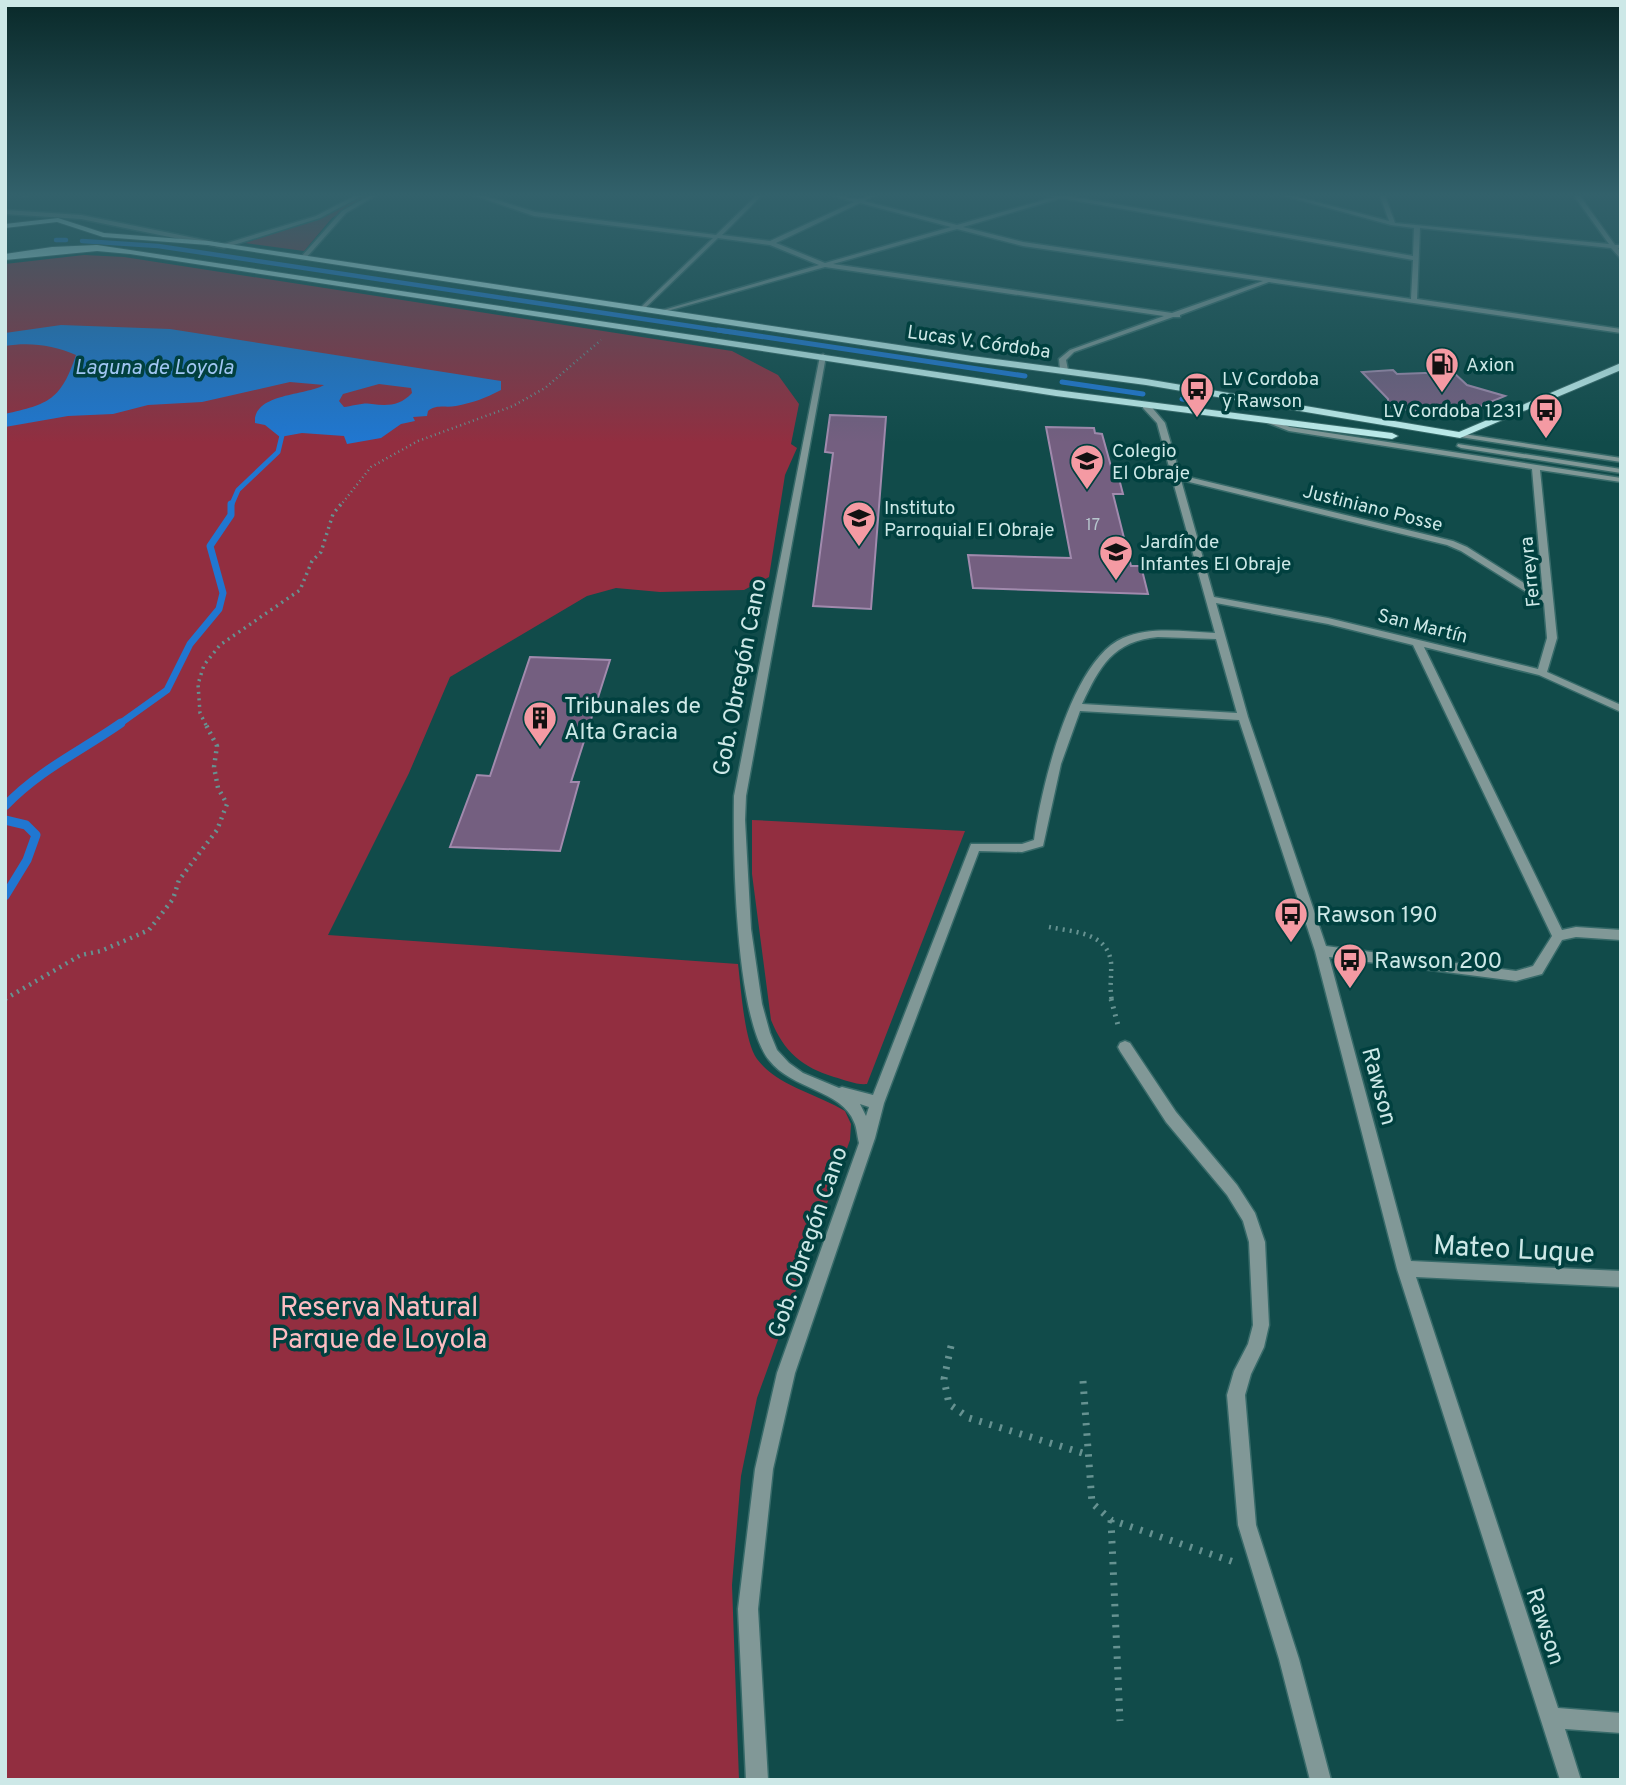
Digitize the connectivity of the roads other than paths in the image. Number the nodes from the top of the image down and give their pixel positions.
1 (297, 276) edge
2 (425, 276) edge
3 (676, 276) edge
4 (786, 276) edge
5 (903, 276) edge
6 (1239, 276) edge
7 (1416, 276) edge
8 (1270, 281) junction
9 (1414, 302) junction
10 (642, 309) junction
11 (662, 312) junction
12 (1178, 316) junction
13 (1621, 331) edge
14 (822, 356) junction
15 (1621, 366) edge
16 (1064, 370) junction
17 (1146, 382) junction
18 (1056, 393) junction
19 (1146, 406) junction
20 (1264, 420) junction
21 (1461, 441) junction
22 (1621, 460) edge
23 (1536, 467) junction
24 (1621, 471) edge
25 (1174, 476) junction
26 (1621, 480) edge
27 (1209, 599) junction
28 (1550, 603) junction
29 (1219, 636) junction
30 (1416, 641) junction
31 (1542, 673) junction
32 (1077, 707) junction
33 (1621, 709) edge
34 (1243, 717) junction
35 (1621, 935) edge
36 (1558, 936) junction
37 (1321, 951) junction
38 (1125, 1047) road end
39 (835, 1091) junction
40 (877, 1103) junction
41 (866, 1143) junction
42 (1405, 1269) junction
43 (1621, 1279) edge
44 (1552, 1718) junction
45 (1621, 1724) edge
46 (757, 1780) edge
47 (1321, 1780) edge
48 (1571, 1780) edge

1 - 14 main road, Lucas V. Córdoba
2 - 10 main road, Lucas V. Córdoba
3 - 10 street
4 - 11 street
5 - 12 street
6 - 8 street
7 - 9 street
8 - 9 street
8 - 12 street
9 - 13 street
10 - 11 main road, Lucas V. Córdoba
11 - 16 main road, Lucas V. Córdoba
12 - 16 street
14 - 18 main road, Lucas V. Córdoba
14 - 39 street, Gob. Obregón Cano
15 - 21 main road
16 - 17 main road, Lucas V. Córdoba
16 - 18 main road
17 - 19 main road
17 - 21 main road, Lucas V. Córdoba
18 - 19 main road, Lucas V. Córdoba
19 - 20 main road, Lucas V. Córdoba
19 - 25 street, Rawson
20 - 21 main road, Lucas V. Córdoba
20 - 23 street, Lucas V. Córdoba
21 - 22 street, Lucas V. Córdoba
21 - 24 street, Lucas V. Córdoba
23 - 26 street, Lucas V. Córdoba
23 - 28 street, Ferreyra
25 - 27 street, Rawson
25 - 28 street, Justiniano Posse
27 - 29 street, Rawson
27 - 30 street, San Martín
28 - 31 street, Ferreyra
29 - 32 street
29 - 34 street, Rawson
30 - 31 street, San Martín
30 - 36 street
31 - 33 street, San Martín
32 - 34 street
32 - 40 street
34 - 37 street, Rawson
35 - 36 street
36 - 37 street
37 - 42 street, Rawson
38 - 47 street
39 - 40 street
39 - 41 street, Gob. Obregón Cano
40 - 41 street
41 - 46 street, Gob. Obregón Cano
42 - 43 street, Mateo Luque
42 - 44 street, Rawson
44 - 45 street
44 - 48 street, Rawson

